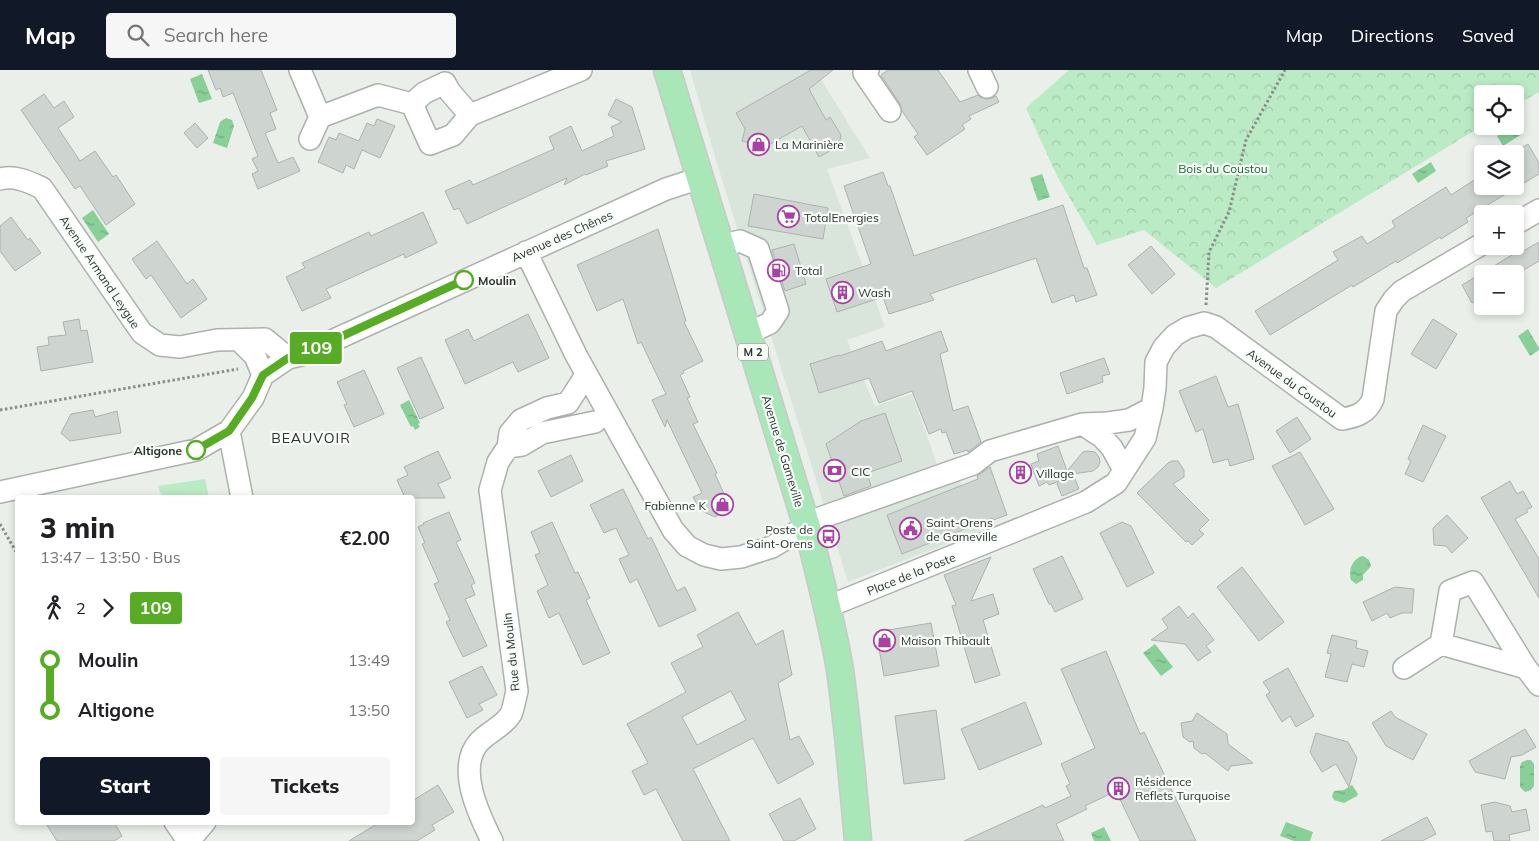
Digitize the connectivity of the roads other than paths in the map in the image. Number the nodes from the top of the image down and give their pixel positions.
1 (300, 70) edge
2 (581, 70) edge
3 (667, 70) edge
4 (868, 70) edge
5 (412, 104) junction
6 (890, 111) dead end
7 (470, 115) junction
8 (320, 117) junction
9 (310, 139) dead end
10 (700, 178) junction
11 (0, 179) edge
12 (1539, 210) edge
13 (1524, 219) edge
14 (721, 246) junction
15 (1474, 249) edge
16 (526, 252) junction
17 (747, 334) junction
18 (239, 340) junction
19 (288, 358) junction
20 (263, 375) junction
21 (586, 375) junction
22 (568, 403) junction
23 (1152, 408) junction
24 (595, 422) junction
25 (1082, 424) junction
26 (229, 431) junction
27 (622, 438) junction
28 (508, 447) junction
29 (1124, 470) junction
30 (0, 492) edge
31 (241, 495) edge
32 (806, 526) junction
33 (827, 607) junction
34 (1441, 644) junction
35 (1404, 668) dead end
36 (1526, 668) junction
37 (1539, 684) edge
38 (177, 825) edge
39 (202, 825) edge
40 (190, 841) edge
41 (492, 841) edge
42 (858, 841) edge

1 - 8 street
2 - 7 street
3 - 10 main road, Avenue de Gameville / M 2
4 - 6 street
5 - 7 street
5 - 7 street
5 - 8 street
8 - 9 street
10 - 14 main road, Avenue de Gameville / M 2
10 - 16 street, Avenue des Chênes
11 - 18 street, Avenue Armand Leygue
12 - 13 street
14 - 17 main road, Avenue de Gameville / M 2
14 - 17 street
15 - 23 street, Avenue du Coustou
16 - 19 street, Avenue des Chênes
16 - 21 street
17 - 32 main road, Avenue de Gameville / M 2
18 - 19 street, Avenue Armand Leygue
18 - 20 street
19 - 20 street, Avenue des Chênes
20 - 26 street
21 - 22 street
21 - 27 street
22 - 24 street
22 - 28 street, Rue du Moulin
23 - 25 street
23 - 29 street, Place de la Poste
24 - 27 street
24 - 28 street
25 - 29 street
25 - 32 street
26 - 30 street
26 - 31 street
27 - 32 street
28 - 41 street, Rue du Moulin
29 - 33 street, Place de la Poste
32 - 33 main road, Avenue de Gameville / M 2
33 - 42 main road, Avenue de Gameville / M 2
34 - 35 street
34 - 36 street
34 - 36 street
36 - 37 street
38 - 40 street
39 - 40 street

